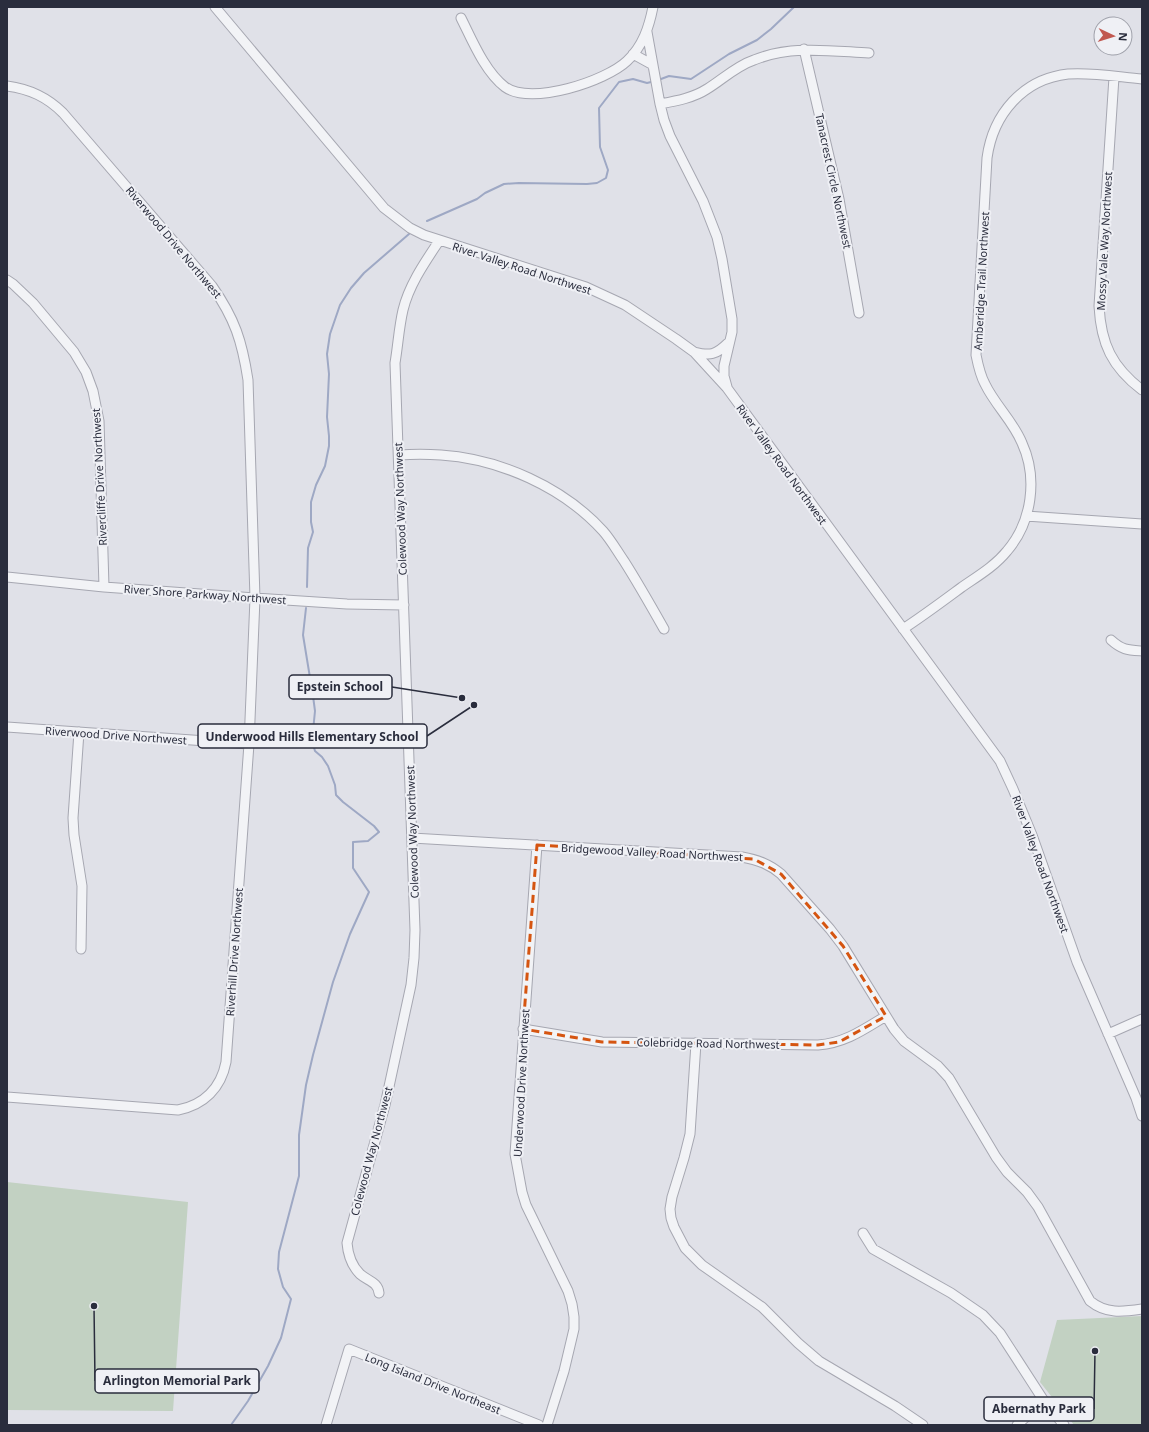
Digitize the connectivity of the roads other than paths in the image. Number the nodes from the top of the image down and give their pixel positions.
1 (215, 7) edge
2 (653, 7) edge
3 (461, 18) dead end
4 (647, 32) junction
5 (804, 49) junction
6 (869, 53) dead end
7 (633, 54) junction
8 (653, 65) junction
9 (1114, 77) junction
10 (1142, 79) edge
11 (7, 86) edge
12 (660, 104) junction
13 (439, 241) junction
14 (7, 280) edge
15 (859, 313) dead end
16 (729, 343) junction
17 (694, 352) junction
18 (728, 388) junction
19 (1142, 390) edge
20 (398, 455) junction
21 (1026, 516) junction
22 (1142, 524) edge
23 (7, 577) edge
24 (104, 587) junction
25 (255, 598) junction
26 (404, 604) junction
27 (664, 629) dead end
28 (903, 630) junction
29 (1111, 640) dead end
30 (1142, 651) edge
31 (7, 727) edge
32 (79, 732) junction
33 (249, 744) junction
34 (412, 838) junction
35 (536, 845) junction
36 (80, 949) dead end
37 (886, 1016) junction
38 (1142, 1019) edge
39 (523, 1029) junction
40 (1108, 1034) junction
41 (696, 1043) junction
42 (7, 1097) edge
43 (1142, 1116) edge
44 (863, 1233) dead end
45 (379, 1293) dead end
46 (1142, 1310) edge
47 (1044, 1401) junction
48 (326, 1425) edge
49 (539, 1425) edge
50 (546, 1425) edge
51 (923, 1425) edge
52 (1017, 1425) edge
53 (1064, 1425) edge

1 - 13 street, River Valley Road Northwest
2 - 4 street
3 - 7 street
4 - 7 street
4 - 8 street
5 - 6 street
5 - 12 street
5 - 15 street, Tanacrest Circle Northwest
7 - 8 street
8 - 12 street
9 - 10 street, Amberidge Trail Northwest
9 - 19 street, Mossy Vale Way Northwest
9 - 21 street, Amberidge Trail Northwest
11 - 25 street, Riverwood Drive Northwest
12 - 16 street
13 - 17 street, River Valley Road Northwest
13 - 20 street, Colewood Way Northwest
14 - 24 street, Rivercliffe Drive Northwest
16 - 17 street
16 - 18 street
17 - 18 street, River Valley Road Northwest
18 - 28 street, River Valley Road Northwest
20 - 26 street, Colewood Way Northwest
20 - 27 street
21 - 22 street
21 - 28 street, Amberidge Trail Northwest
23 - 24 street, River Shore Parkway Northwest
24 - 25 street, River Shore Parkway Northwest
25 - 26 street, River Shore Parkway Northwest
25 - 33 street, Riverhill Drive Northwest
26 - 34 street, Colewood Way Northwest
28 - 40 street, River Valley Road Northwest
29 - 30 street
31 - 32 street, Riverwood Drive Northwest
32 - 33 street, Riverwood Drive Northwest
32 - 36 street
33 - 42 street, Riverhill Drive Northwest
34 - 35 street, Bridgewood Valley Road Northwest
34 - 45 street, Colewood Way Northwest
35 - 37 street, Bridgewood Valley Road Northwest
35 - 39 street, Underwood Drive Northwest
37 - 41 street, Colebridge Road Northwest
37 - 46 street, Bridgewood Valley Road Northwest
38 - 40 street
39 - 41 street, Colebridge Road Northwest
39 - 50 street, Underwood Drive Northwest
40 - 43 street, River Valley Road Northwest
41 - 51 street
44 - 47 street
47 - 52 street
47 - 53 street
48 - 49 street, Long Island Drive Northeast

